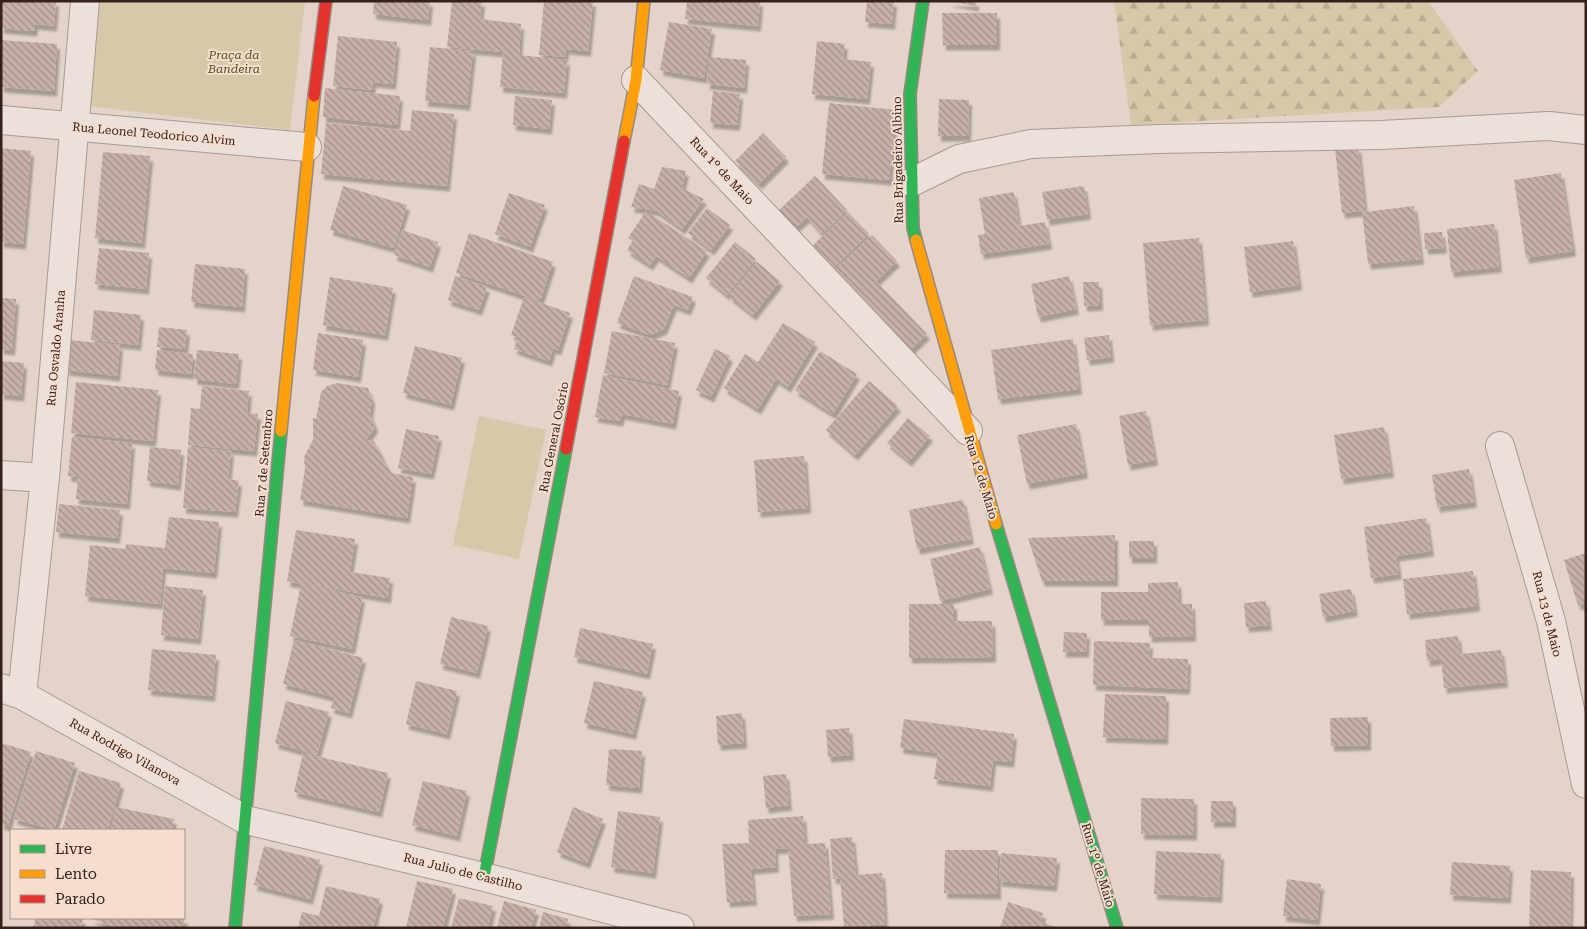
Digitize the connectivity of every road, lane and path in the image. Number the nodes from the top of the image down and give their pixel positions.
1 (85, 1) edge
2 (326, 1) edge
3 (644, 1) edge
4 (923, 1) edge
5 (636, 80) junction
6 (1, 120) edge
7 (76, 127) junction
8 (1586, 130) edge
9 (307, 147) junction
10 (912, 182) junction
11 (968, 431) junction
12 (1500, 446) dead end
13 (1, 475) edge
14 (45, 478) junction
15 (12, 691) edge
16 (1586, 784) edge
17 (246, 820) junction
18 (484, 877) junction
19 (235, 928) edge
20 (680, 928) edge
21 (1117, 928) edge

1 - 7 street, Rua Osvaldo Aranha
2 - 9 street, Rua 7 de Setembro
3 - 5 street, Rua General Osório
4 - 10 street, Rua Brigadeiro Albino
5 - 11 street, Rua 1º de Maio
5 - 18 street, Rua General Osório
6 - 7 street, Rua Leonel Teodorico Alvim
7 - 9 street, Rua Leonel Teodorico Alvim
7 - 14 street, Rua Osvaldo Aranha
8 - 10 street
9 - 17 street, Rua 7 de Setembro
10 - 11 street, Rua Brigadeiro Albino
11 - 21 street, Rua 1º de Maio
12 - 16 street, Rua 13 de Maio
13 - 14 street
14 - 15 street, Rua Osvaldo Aranha
15 - 17 street, Rua Rodrigo Vilanova
17 - 18 street, Rua Julio de Castilho
17 - 19 street, Rua 7 de Setembro
18 - 20 street, Rua Julio de Castilho

